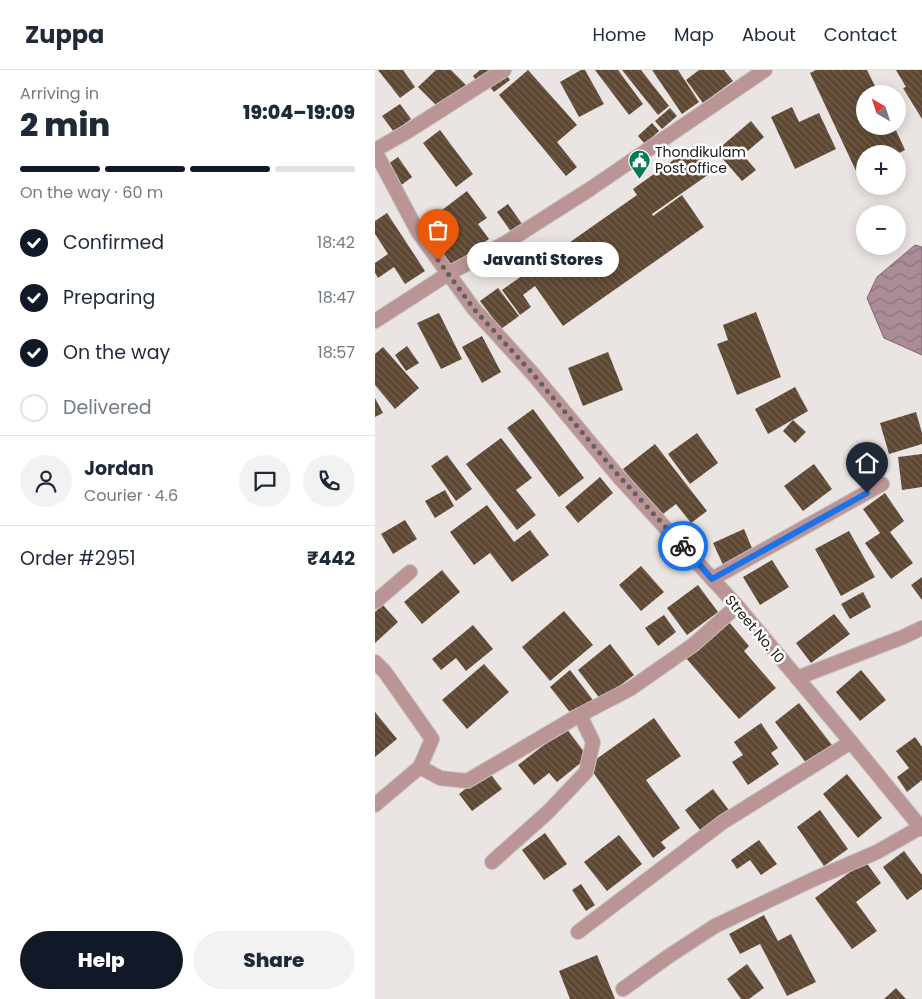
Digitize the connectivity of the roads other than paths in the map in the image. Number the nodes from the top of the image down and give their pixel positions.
1 (505, 70) edge
2 (765, 70) edge
3 (375, 150) edge
4 (448, 274) junction
5 (375, 321) edge
6 (882, 484) dead end
7 (410, 572) dead end
8 (712, 579) junction
9 (375, 602) edge
10 (737, 606) junction
11 (922, 628) edge
12 (375, 662) edge
13 (797, 678) junction
14 (580, 715) junction
15 (851, 742) junction
16 (420, 767) junction
17 (375, 805) edge
18 (921, 828) edge
19 (492, 862) dead end
20 (578, 932) dead end
21 (623, 989) dead end

1 - 3 street
2 - 4 street
3 - 4 street, Street No. 10
4 - 5 street
4 - 8 street, Street No. 10
6 - 8 street
7 - 9 street
8 - 10 street, Street No. 10
10 - 13 street, Street No. 10
10 - 14 street
11 - 13 street
12 - 16 street
13 - 15 street, Street No. 10
14 - 16 street
14 - 19 street
15 - 18 street, Street No. 10
15 - 20 street
16 - 17 street
18 - 21 street

